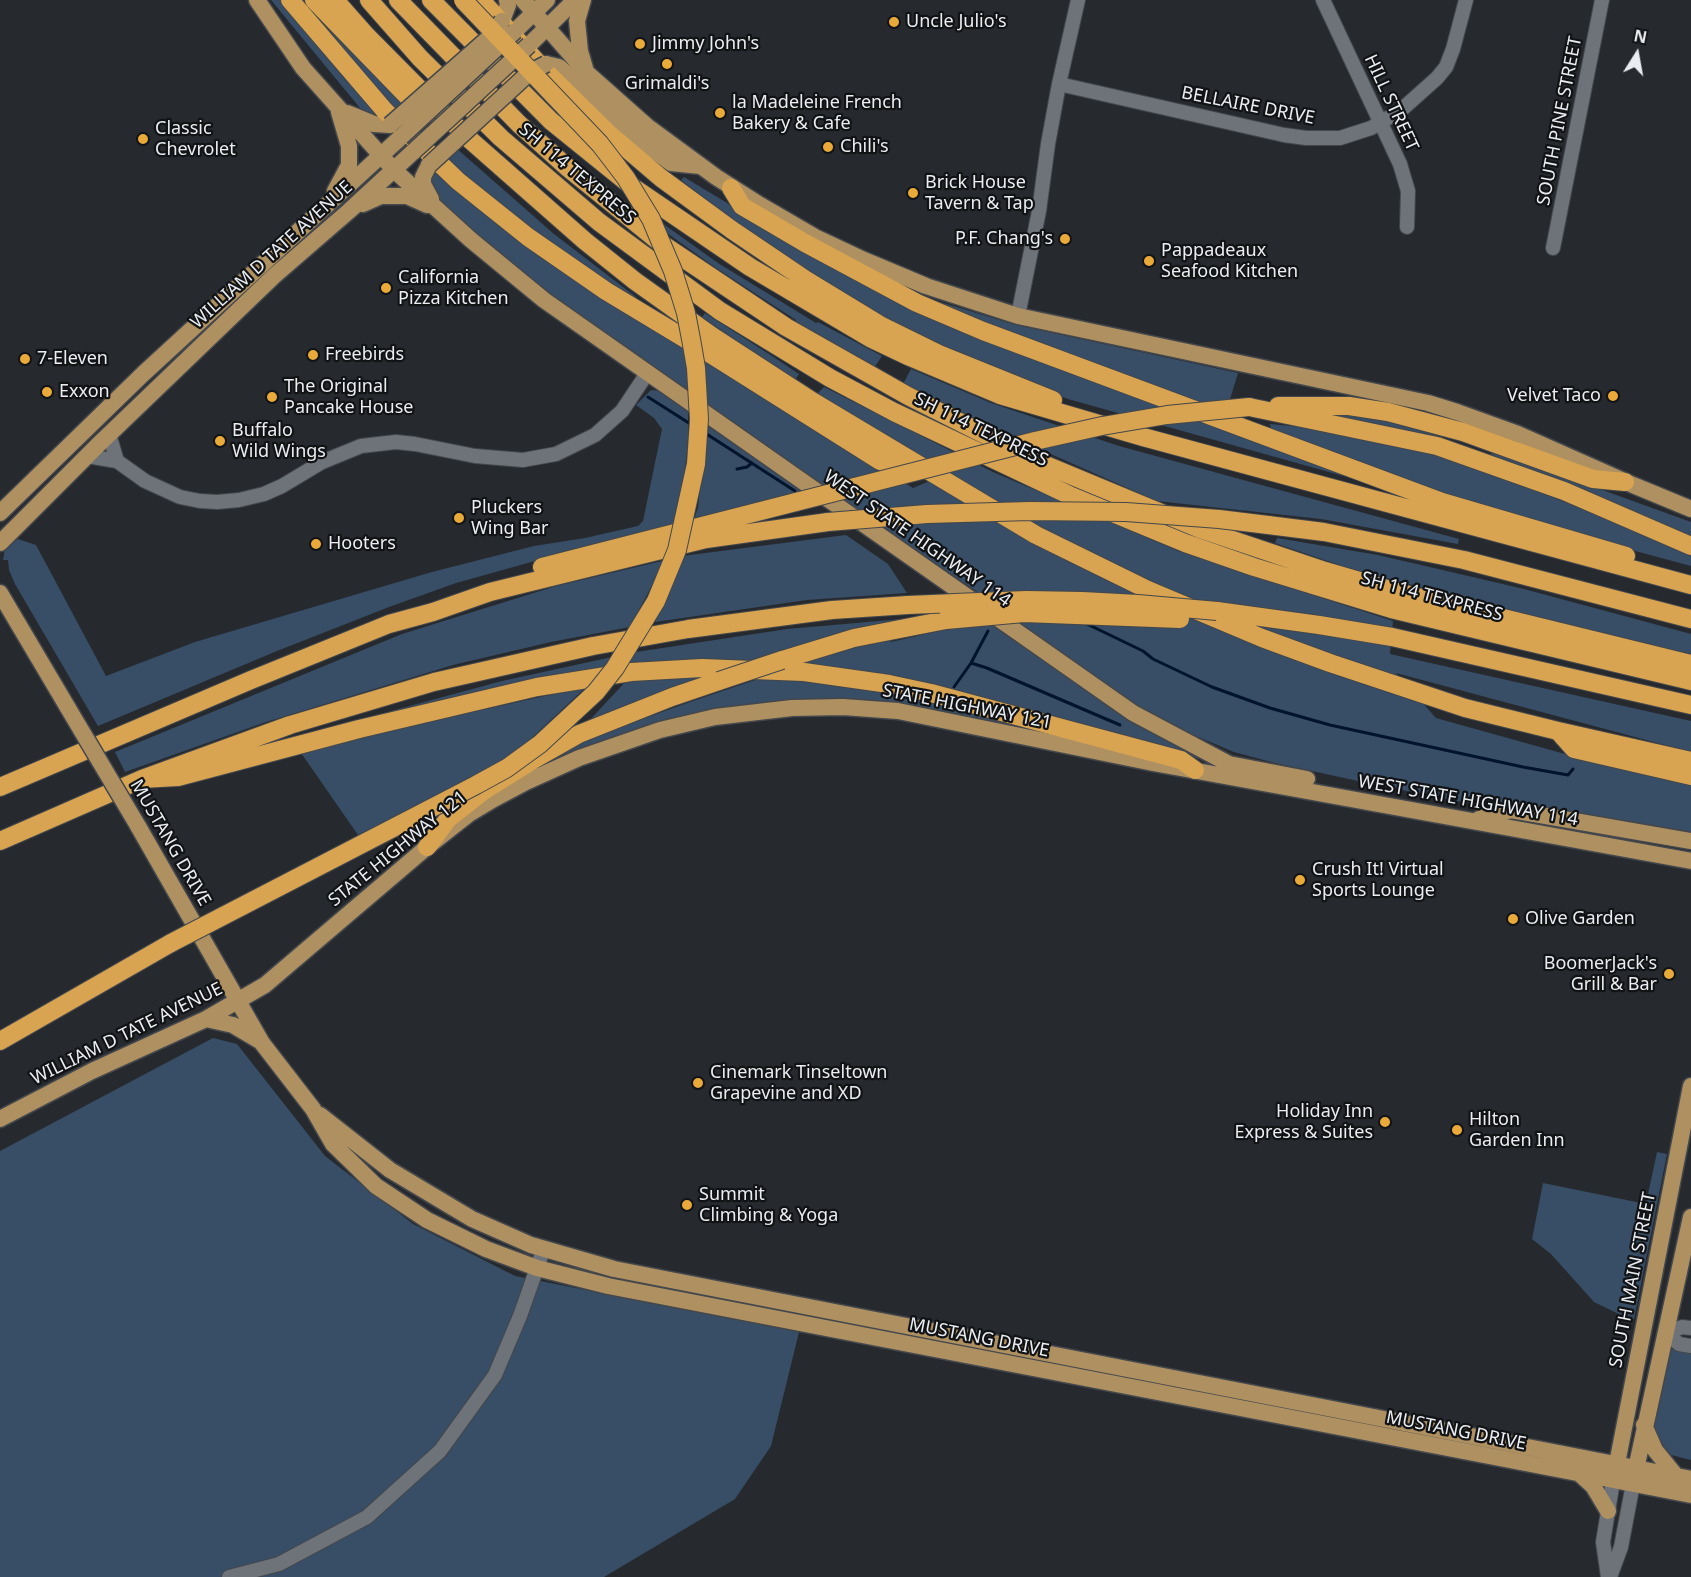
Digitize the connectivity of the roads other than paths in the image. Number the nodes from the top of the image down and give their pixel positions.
1 (257, 0) edge
2 (290, 0) edge
3 (314, 0) edge
4 (335, 0) edge
5 (369, 0) edge
6 (398, 0) edge
7 (431, 0) edge
8 (447, 0) edge
9 (463, 0) edge
10 (482, 0) edge
11 (507, 0) edge
12 (547, 0) edge
13 (574, 0) edge
14 (583, 0) edge
15 (1078, 0) edge
16 (1323, 0) edge
17 (1466, 0) edge
18 (1602, 0) edge
19 (528, 6) edge
20 (509, 26) junction
21 (547, 28) junction
22 (586, 72) junction
23 (501, 73) junction
24 (1059, 84) junction
25 (338, 108) junction
26 (1381, 122) junction
27 (396, 131) junction
28 (382, 155) junction
29 (701, 166) junction
30 (394, 170) junction
31 (731, 188) junction
32 (327, 205) junction
33 (436, 208) junction
34 (349, 211) junction
35 (561, 219) junction
36 (1407, 226) dead end
37 (1553, 248) dead end
38 (263, 264) junction
39 (1018, 316) junction
40 (225, 323) junction
41 (648, 372) junction
42 (121, 395) junction
43 (1249, 407) junction
44 (1076, 417) junction
45 (98, 445) junction
46 (117, 461) junction
47 (917, 465) junction
48 (1625, 482) junction
49 (1691, 509) edge
50 (0, 513) edge
51 (0, 543) edge
52 (1691, 546) edge
53 (1672, 581) junction
54 (1691, 585) edge
55 (490, 592) junction
56 (0, 593) edge
57 (1217, 611) junction
58 (1691, 619) edge
59 (1691, 664) edge
60 (1691, 681) edge
61 (1691, 705) edge
62 (1558, 731) junction
63 (1691, 761) edge
64 (1195, 770) junction
65 (1691, 776) edge
66 (142, 778) junction
67 (0, 787) edge
68 (1339, 797) junction
69 (1472, 821) junction
70 (0, 841) edge
71 (1691, 841) edge
72 (427, 847) junction
73 (1691, 861) edge
74 (265, 984) junction
75 (238, 1000) junction
76 (206, 1019) junction
77 (252, 1024) junction
78 (0, 1041) edge
79 (262, 1043) junction
80 (1691, 1086) edge
81 (313, 1109) junction
82 (0, 1119) edge
83 (1685, 1149) edge
84 (1690, 1223) edge
85 (1665, 1226) junction
86 (544, 1248) junction
87 (537, 1268) junction
88 (804, 1306) junction
89 (800, 1324) junction
90 (1691, 1328) edge
91 (1644, 1329) junction
92 (1666, 1333) junction
93 (1691, 1346) edge
94 (1246, 1392) junction
95 (1243, 1410) junction
96 (1644, 1425) junction
97 (1615, 1473) junction
98 (1581, 1475) junction
99 (1634, 1476) junction
100 (1684, 1478) edge
101 (1691, 1495) edge
102 (1608, 1511) junction
103 (229, 1577) edge
104 (1609, 1577) edge

1 - 25 main road, WEST STATE HIGHWAY 114
2 - 47 highway
3 - 35 highway
4 - 35 highway
5 - 60 highway, SH 114 TEXPRESS
6 - 59 highway, SH 114 TEXPRESS
7 - 23 highway
8 - 23 highway
9 - 78 highway, bridge
10 - 44 highway
11 - 20 main road
12 - 19 main road
13 - 21 main road, WILLIAM D TATE AVENUE
14 - 22 main road
15 - 24 street
16 - 26 street, HILL STREET
17 - 26 street, BELLAIRE DRIVE
18 - 37 street, SOUTH PINE STREET
19 - 20 main road
19 - 21 main road
20 - 27 main road, WILLIAM D TATE AVENUE, bridge
21 - 22 main road
21 - 30 main road, WILLIAM D TATE AVENUE, bridge
22 - 29 main road
23 - 44 highway
24 - 26 street, BELLAIRE DRIVE
24 - 39 street
25 - 27 main road
25 - 28 main road, WEST STATE HIGHWAY 114
25 - 32 main road
26 - 36 street, HILL STREET
27 - 28 main road, WILLIAM D TATE AVENUE
28 - 30 main road, WEST STATE HIGHWAY 114
28 - 32 main road, WILLIAM D TATE AVENUE
29 - 31 main road
29 - 33 main road, bridge
30 - 33 main road, WEST STATE HIGHWAY 114
30 - 34 main road, WILLIAM D TATE AVENUE
31 - 39 main road
31 - 53 highway
32 - 38 main road, WILLIAM D TATE AVENUE
33 - 34 main road
33 - 41 main road, WEST STATE HIGHWAY 114
34 - 40 main road, WILLIAM D TATE AVENUE
35 - 47 highway
38 - 40 main road
38 - 42 main road, WILLIAM D TATE AVENUE
39 - 48 main road
40 - 45 main road, WILLIAM D TATE AVENUE
41 - 46 street
41 - 68 main road, WEST STATE HIGHWAY 114
42 - 45 main road
42 - 50 main road, WILLIAM D TATE AVENUE
43 - 48 highway
43 - 52 highway
43 - 55 highway, bridge
44 - 53 highway
45 - 46 street
45 - 46 street
45 - 51 main road, WILLIAM D TATE AVENUE
47 - 62 highway
48 - 49 main road
53 - 54 highway
55 - 58 highway, bridge
55 - 67 highway
56 - 75 main road, MUSTANG DRIVE, bridge
57 - 61 highway
57 - 66 highway, bridge
57 - 72 highway, bridge
62 - 63 highway
62 - 65 highway
64 - 66 highway
64 - 68 main road, STATE HIGHWAY 121
64 - 72 main road, STATE HIGHWAY 121
66 - 70 highway
68 - 69 main road, WEST STATE HIGHWAY 114
69 - 71 main road
69 - 73 main road, WEST STATE HIGHWAY 114
72 - 74 main road, STATE HIGHWAY 121
74 - 75 main road, STATE HIGHWAY 121
74 - 77 main road
75 - 76 main road, WILLIAM D TATE AVENUE
75 - 77 main road, MUSTANG DRIVE
76 - 79 main road
76 - 82 main road, WILLIAM D TATE AVENUE
77 - 79 main road, MUSTANG DRIVE
79 - 81 main road, MUSTANG DRIVE
80 - 83 main road, SOUTH MAIN STREET
81 - 86 main road, MUSTANG DRIVE
81 - 87 main road, MUSTANG DRIVE
83 - 85 main road, SOUTH MAIN STREET
84 - 85 main road
84 - 92 main road
85 - 91 main road, SOUTH MAIN STREET
86 - 87 street
86 - 88 main road, MUSTANG DRIVE
87 - 89 main road, MUSTANG DRIVE
87 - 103 street
88 - 89 main road
88 - 94 main road, MUSTANG DRIVE
89 - 95 main road, MUSTANG DRIVE
90 - 92 street
91 - 92 main road
91 - 97 main road, SOUTH MAIN STREET
92 - 93 street
92 - 96 main road
94 - 95 main road
94 - 97 main road, MUSTANG DRIVE
95 - 98 main road, MUSTANG DRIVE
96 - 99 main road
96 - 100 main road
97 - 98 main road, MUSTANG DRIVE
97 - 99 main road, MUSTANG DRIVE
97 - 102 street
98 - 102 main road
99 - 100 main road, MUSTANG DRIVE
99 - 101 main road, MUSTANG DRIVE
99 - 104 street
102 - 104 street

